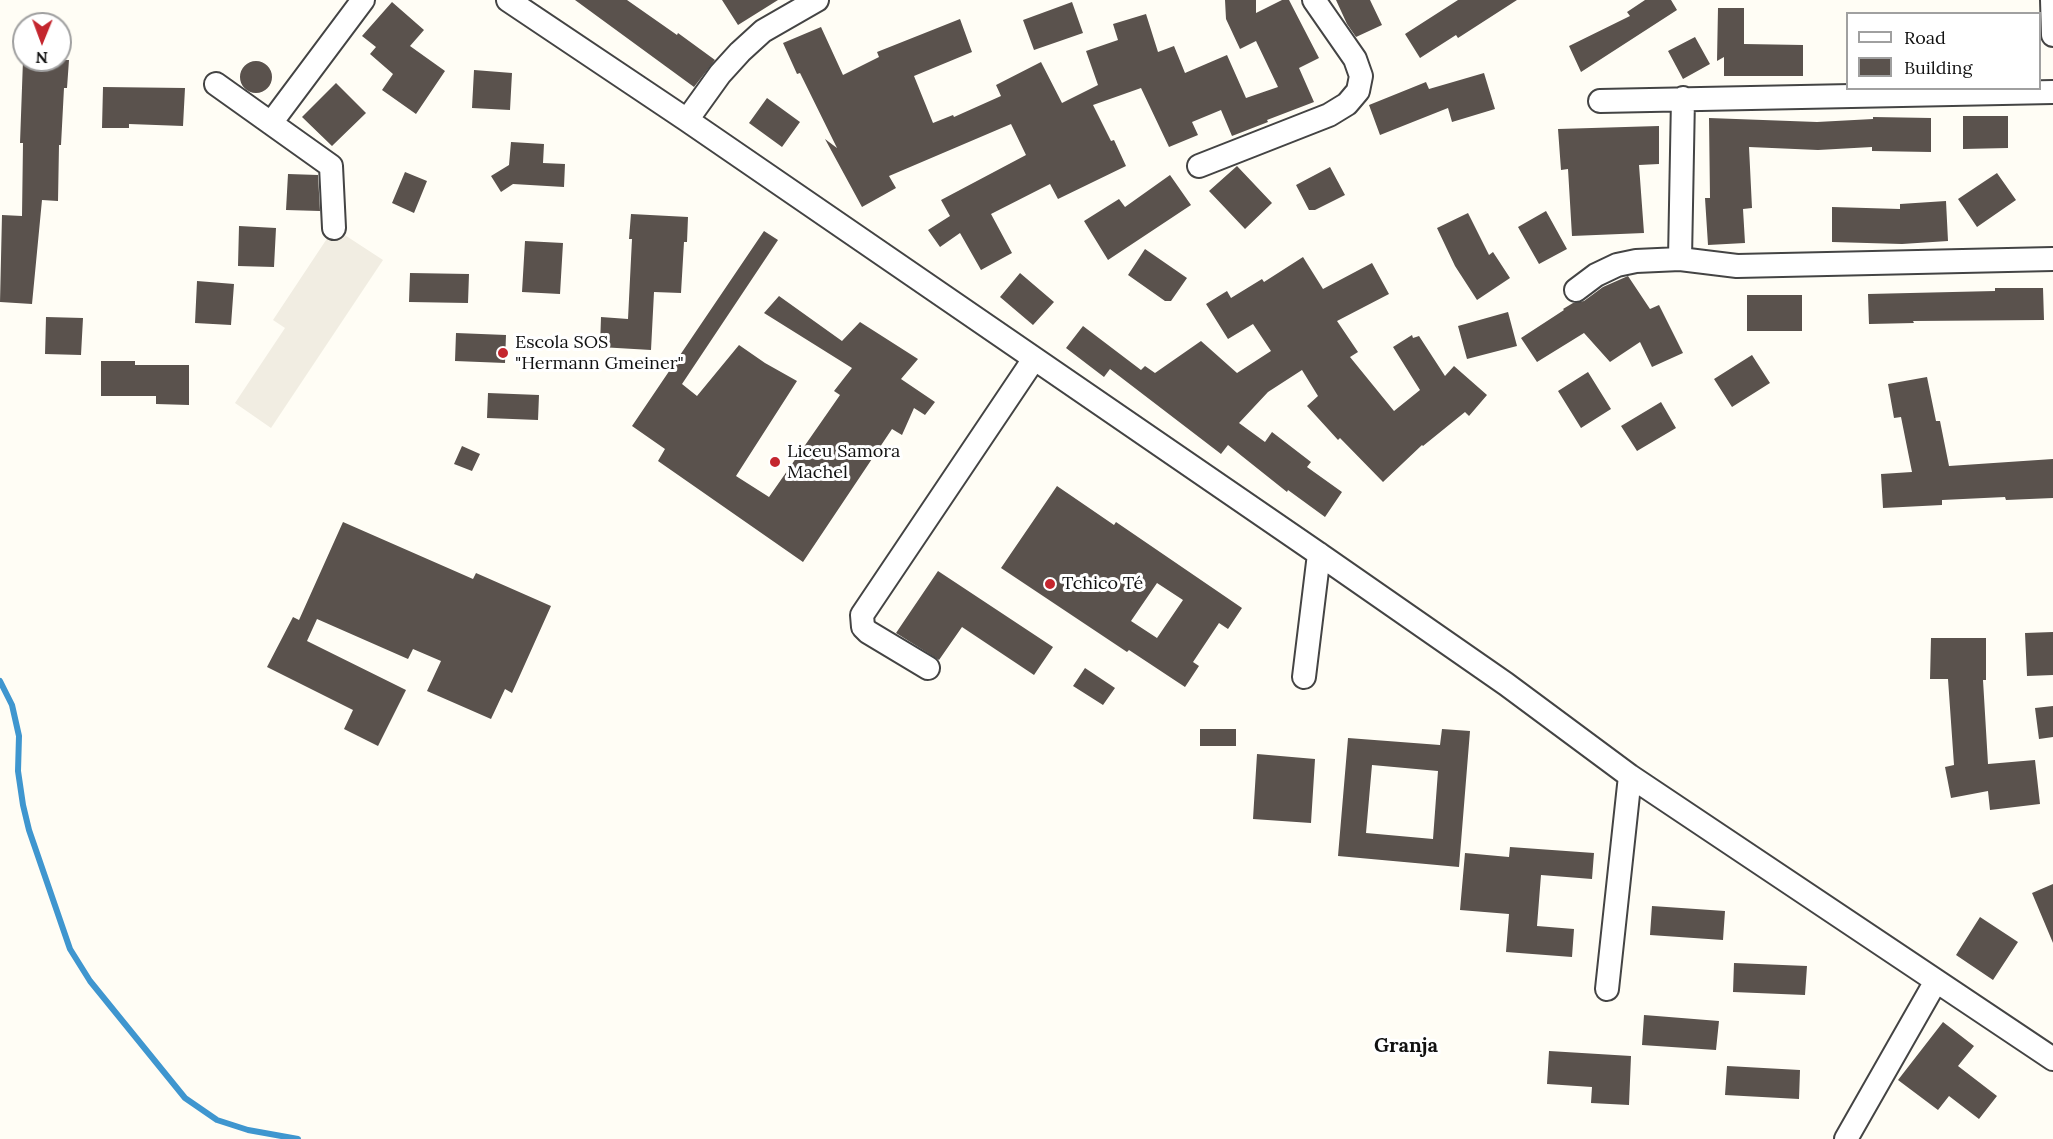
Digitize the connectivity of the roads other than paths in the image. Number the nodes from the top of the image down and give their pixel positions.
1 (363, 0) edge
2 (508, 0) edge
3 (817, 0) edge
4 (1314, 0) edge
5 (2052, 0) edge
6 (794, 6) edge
7 (2053, 35) edge
8 (216, 84) dead end
9 (2053, 92) edge
10 (1683, 98) junction
11 (1600, 101) dead end
12 (687, 120) junction
13 (271, 123) junction
14 (1199, 166) dead end
15 (334, 228) dead end
16 (2053, 258) edge
17 (1680, 259) junction
18 (1576, 290) dead end
19 (1034, 359) junction
20 (1319, 554) junction
21 (928, 668) dead end
22 (1304, 677) dead end
23 (1630, 776) junction
24 (1936, 981) junction
25 (1607, 989) dead end
26 (2053, 1059) edge
27 (1846, 1139) edge

1 - 13 street
2 - 12 street
3 - 6 street
4 - 14 street
5 - 7 street
6 - 12 street
8 - 13 street
9 - 10 street
10 - 11 street
10 - 17 street
12 - 19 street
13 - 15 street
16 - 17 street
17 - 18 street
19 - 20 street
19 - 21 street
20 - 22 street
20 - 23 street
23 - 24 street
23 - 25 street
24 - 26 street
24 - 27 street

